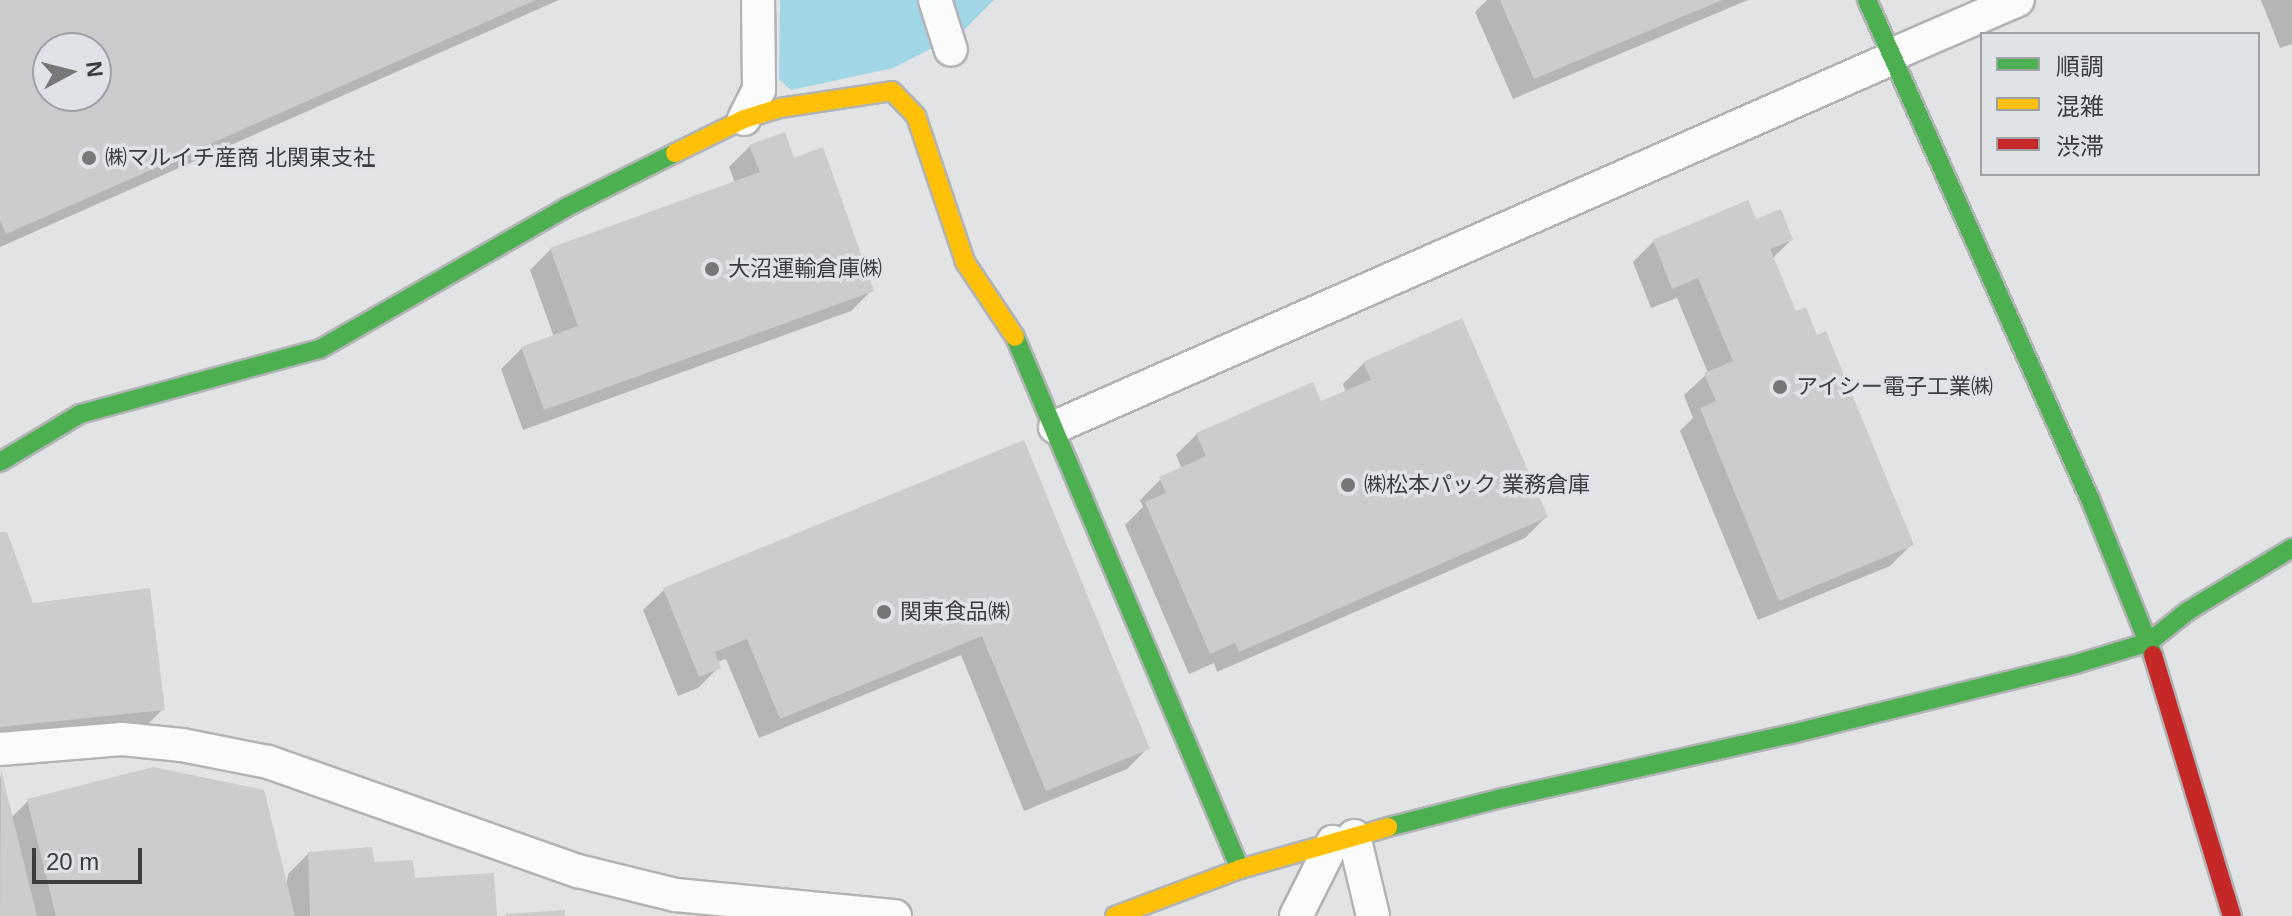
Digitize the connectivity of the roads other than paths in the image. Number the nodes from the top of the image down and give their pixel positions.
1 (758, 0) edge
2 (935, 0) edge
3 (1867, 0) edge
4 (2018, 0) edge
5 (951, 50) dead end
6 (1892, 57) junction
7 (744, 119) junction
8 (1055, 427) junction
9 (0, 462) edge
10 (2292, 548) edge
11 (2149, 642) junction
12 (0, 749) edge
13 (1344, 839) junction
14 (1240, 869) junction
15 (895, 916) edge
16 (1115, 916) edge
17 (1296, 916) edge
18 (1373, 916) edge
19 (2232, 916) edge

1 - 7 street
2 - 5 street
3 - 6 street
4 - 6 street
6 - 8 street
6 - 11 street
7 - 8 street
7 - 9 street
8 - 14 street
10 - 11 street
11 - 13 street
11 - 19 street
12 - 15 street
13 - 14 street
13 - 17 street
13 - 18 street
14 - 16 street

